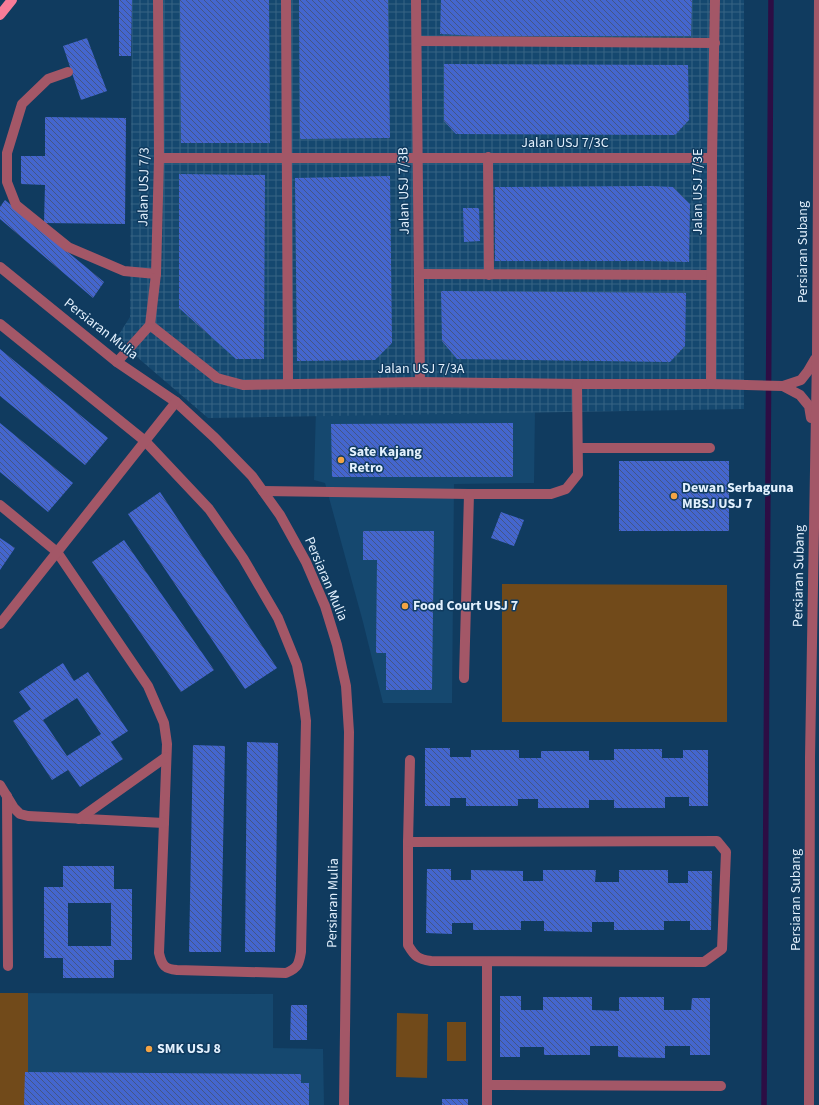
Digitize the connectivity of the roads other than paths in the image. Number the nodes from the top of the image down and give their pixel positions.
1 (12, 0) edge
2 (158, 0) edge
3 (286, 0) edge
4 (416, 0) edge
5 (716, 0) edge
6 (819, 0) edge
7 (0, 14) edge
8 (416, 41) junction
9 (714, 43) junction
10 (68, 72) dead end
11 (418, 157) junction
12 (488, 157) junction
13 (159, 158) junction
14 (287, 158) junction
15 (712, 158) junction
16 (0, 267) edge
17 (156, 274) junction
18 (419, 274) junction
19 (489, 275) junction
20 (711, 275) junction
21 (0, 324) edge
22 (150, 324) junction
23 (817, 356) junction
24 (117, 362) junction
25 (420, 382) junction
26 (288, 384) junction
27 (577, 384) junction
28 (711, 384) junction
29 (783, 386) junction
30 (176, 402) junction
31 (815, 436) junction
32 (145, 441) junction
33 (578, 448) junction
34 (710, 448) dead end
35 (263, 491) junction
36 (469, 494) junction
37 (0, 505) edge
38 (57, 552) junction
39 (0, 624) edge
40 (464, 678) dead end
41 (166, 757) junction
42 (815, 757) edge
43 (410, 760) dead end
44 (0, 785) edge
45 (7, 796) junction
46 (79, 819) junction
47 (164, 824) junction
48 (408, 842) junction
49 (0, 946) edge
50 (487, 962) junction
51 (487, 1085) junction
52 (721, 1086) dead end
53 (344, 1105) edge
54 (487, 1105) edge
55 (809, 1105) edge

1 - 7 main road
2 - 13 street, Jalan USJ 7/3
3 - 14 street
4 - 8 street, Jalan USJ 7/3B
5 - 9 street, Jalan USJ 7/3E
6 - 23 street, Persiaran Subang
8 - 9 street
8 - 11 street, Jalan USJ 7/3B
9 - 15 street, Jalan USJ 7/3E
10 - 17 street
11 - 12 street, Jalan USJ 7/3C
11 - 14 street, Jalan USJ 7/3C
11 - 18 street, Jalan USJ 7/3B
12 - 15 street, Jalan USJ 7/3C
12 - 19 street
13 - 14 street, Jalan USJ 7/3C
13 - 17 street, Jalan USJ 7/3
14 - 26 street
15 - 20 street, Jalan USJ 7/3E
16 - 24 street, Persiaran Mulia
17 - 22 street, Jalan USJ 7/3
18 - 19 street
18 - 25 street, Jalan USJ 7/3B
19 - 20 street
20 - 28 street, Jalan USJ 7/3E
21 - 32 street
22 - 24 street
22 - 26 street, Jalan USJ 7/3A
23 - 29 street
23 - 31 street, Persiaran Subang
24 - 30 street, Persiaran Mulia
25 - 26 street, Jalan USJ 7/3A
25 - 27 street, Jalan USJ 7/3A
27 - 28 street, Jalan USJ 7/3A
27 - 33 street
28 - 29 street, Jalan USJ 7/3A
29 - 31 street
30 - 32 street
30 - 35 street, Persiaran Mulia
31 - 42 street, Persiaran Subang
32 - 38 street
32 - 47 street
33 - 34 street
33 - 36 street
35 - 36 street
35 - 53 street, Persiaran Mulia
36 - 40 street
37 - 38 street
38 - 39 street
38 - 41 street
41 - 46 street
41 - 47 street
42 - 55 street, Persiaran Subang
43 - 48 street
44 - 45 street
45 - 46 street
45 - 49 street
46 - 47 street
48 - 50 street
48 - 50 street
50 - 51 street
51 - 52 street
51 - 54 street

